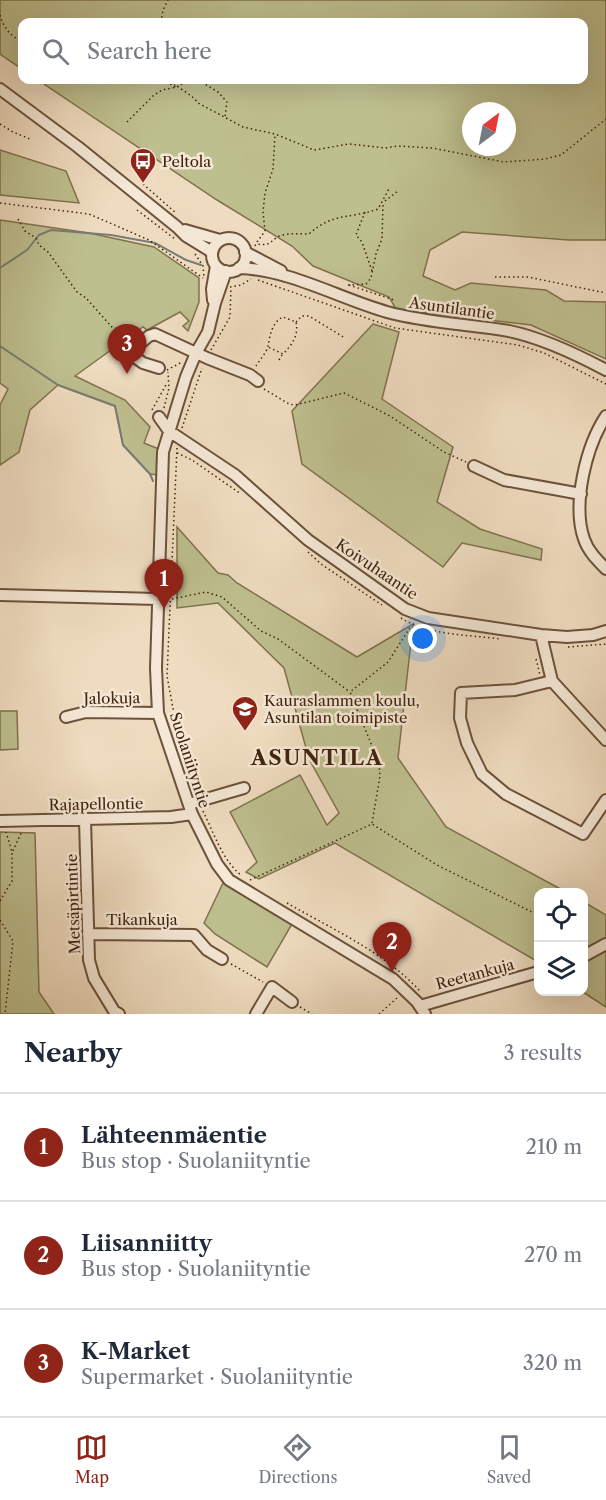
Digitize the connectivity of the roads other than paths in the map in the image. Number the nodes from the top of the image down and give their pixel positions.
1 (0, 89) edge
2 (177, 226) junction
3 (220, 240) junction
4 (250, 250) junction
5 (212, 252) junction
6 (239, 268) junction
7 (221, 269) junction
8 (291, 277) junction
9 (214, 303) junction
10 (201, 355) junction
11 (159, 368) dead end
12 (606, 370) edge
13 (254, 378) road end
14 (156, 413) road end
15 (606, 416) edge
16 (174, 434) junction
17 (474, 466) road end
18 (581, 494) junction
19 (606, 569) edge
20 (0, 595) edge
21 (158, 599) junction
22 (606, 631) edge
23 (541, 635) junction
24 (547, 683) junction
25 (158, 713) junction
26 (66, 717) dead end
27 (606, 740) edge
28 (244, 788) dead end
29 (606, 800) edge
30 (193, 807) junction
31 (85, 820) junction
32 (1, 821) edge
33 (88, 934) junction
34 (606, 944) edge
35 (588, 954) edge
36 (222, 959) road end
37 (534, 973) edge
38 (292, 1002) road end
39 (425, 1007) edge
40 (119, 1014) edge
41 (256, 1014) edge

1 - 2 street
2 - 3 street
2 - 5 street
3 - 4 street
3 - 5 street
4 - 6 street
4 - 8 street, Asuntilantie
5 - 7 street
6 - 7 street
6 - 8 street, Asuntilantie
7 - 9 street, Suolaniityntie
7 - 9 street, Suolaniityntie
8 - 12 street, Asuntilantie
9 - 10 street, Suolaniityntie
10 - 11 street
10 - 13 street
10 - 16 street, Suolaniityntie
14 - 16 street
15 - 18 street
16 - 21 street, Suolaniityntie
16 - 23 street, Koivuhaantie
17 - 18 street
18 - 19 street
20 - 21 street
21 - 25 street, Suolaniityntie
22 - 23 street, Koivuhaantie
23 - 24 street
24 - 27 street
24 - 29 street
25 - 26 street, Jalokuja
25 - 30 street, Suolaniityntie
28 - 30 street, Rajapellontie
30 - 31 street, Rajapellontie
30 - 39 street, Suolaniityntie
31 - 32 street, Rajapellontie
31 - 33 street, Metsäpirtintie
33 - 36 street, Tikankuja
33 - 40 street, Metsäpirtintie
34 - 35 street
37 - 39 street, Reetankuja
38 - 41 street

